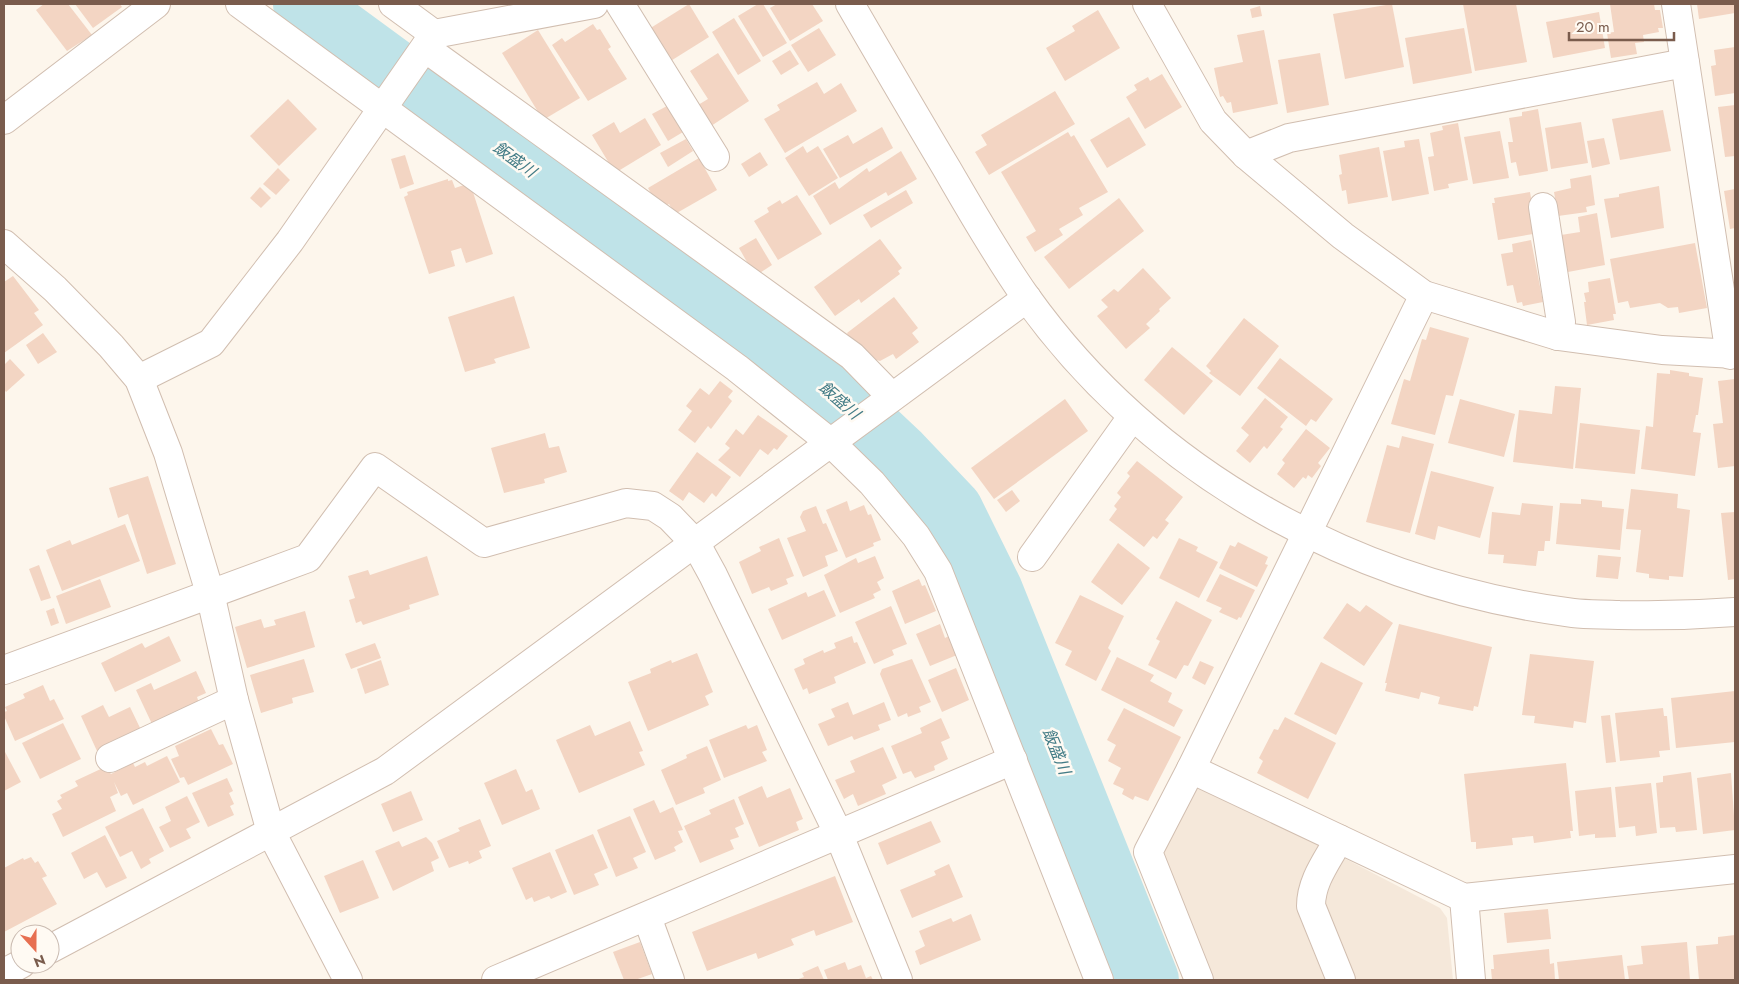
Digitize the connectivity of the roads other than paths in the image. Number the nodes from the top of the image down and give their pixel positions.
1 (156, 4) edge
2 (240, 4) edge
3 (393, 4) edge
4 (594, 4) edge
5 (620, 4) edge
6 (850, 4) edge
7 (1148, 4) edge
8 (1676, 4) edge
9 (428, 44) junction
10 (1685, 63) junction
11 (386, 105) junction
12 (4, 120) edge
13 (1246, 155) junction
14 (714, 158) dead end
15 (1543, 207) dead end
16 (4, 244) edge
17 (1424, 295) junction
18 (1027, 298) junction
19 (1558, 336) junction
20 (1732, 355) edge
21 (139, 379) junction
22 (889, 400) junction
23 (1132, 416) junction
24 (835, 440) junction
25 (1306, 534) junction
26 (696, 544) junction
27 (1032, 557) dead end
28 (210, 593) junction
29 (1735, 612) edge
30 (4, 670) edge
31 (234, 700) junction
32 (110, 758) dead end
33 (1012, 760) junction
34 (1191, 769) junction
35 (271, 832) junction
36 (839, 835) junction
37 (1339, 839) junction
38 (1735, 869) edge
39 (1464, 898) junction
40 (647, 917) junction
41 (60, 943) edge
42 (348, 980) edge
43 (496, 980) edge
44 (670, 980) edge
45 (898, 980) edge
46 (1099, 980) edge
47 (1198, 980) edge
48 (1341, 980) edge
49 (1471, 980) edge

1 - 12 street
2 - 11 street
3 - 9 street
4 - 9 street
5 - 14 street
6 - 18 street
7 - 13 street
8 - 10 street
9 - 11 street
9 - 22 street
10 - 13 street
10 - 20 street
11 - 21 street
11 - 24 street
13 - 17 street
15 - 19 street
16 - 21 street
17 - 19 street
17 - 25 street
18 - 22 street
18 - 23 street
19 - 20 street
21 - 28 street
22 - 24 street
23 - 25 street
23 - 27 street
24 - 26 street
24 - 33 street
25 - 29 street
25 - 34 street
26 - 28 street
26 - 35 street
26 - 36 street
28 - 30 street
28 - 31 street
31 - 32 street
31 - 35 street
33 - 36 street
33 - 46 street
34 - 37 street
34 - 47 street
35 - 41 street
35 - 42 street
36 - 40 street
36 - 45 street
37 - 39 street
37 - 48 street
38 - 39 street
39 - 49 street
40 - 43 street
40 - 44 street

